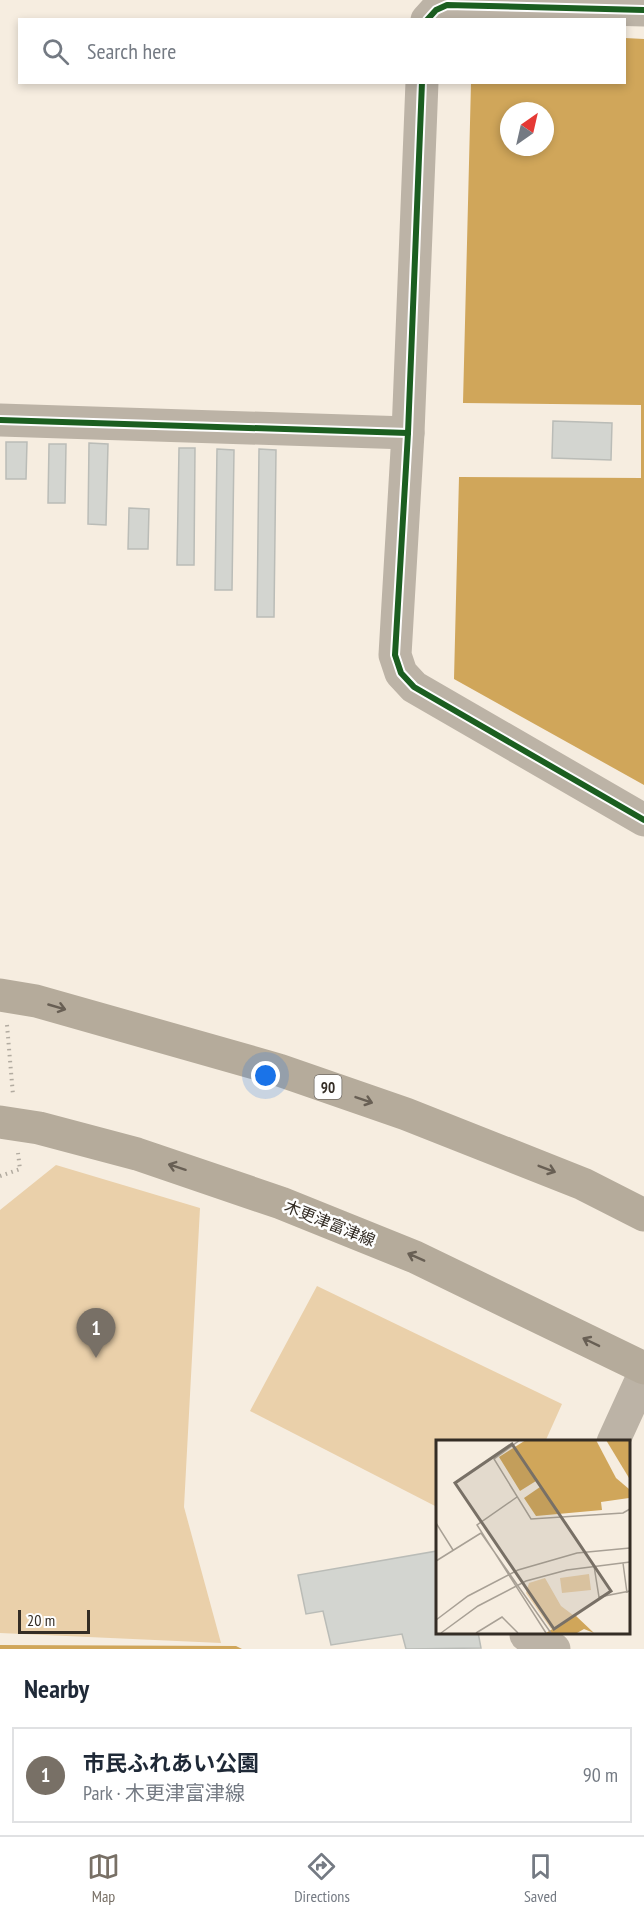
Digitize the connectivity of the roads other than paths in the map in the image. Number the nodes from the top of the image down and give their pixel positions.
1 (644, 10) edge
2 (429, 18) edge
3 (422, 84) edge
4 (0, 420) edge
5 (408, 433) junction
6 (644, 820) edge
7 (2, 996) edge
8 (8, 1123) edge
9 (644, 1215) edge
10 (644, 1368) edge
11 (644, 1374) edge
12 (614, 1440) edge
13 (526, 1634) edge
14 (554, 1649) edge

1 - 2 street
3 - 5 street
4 - 5 street
5 - 6 street
7 -> 9 main road, 90
10 -> 8 main road, 木更津富津線
11 - 12 street
13 - 14 street

